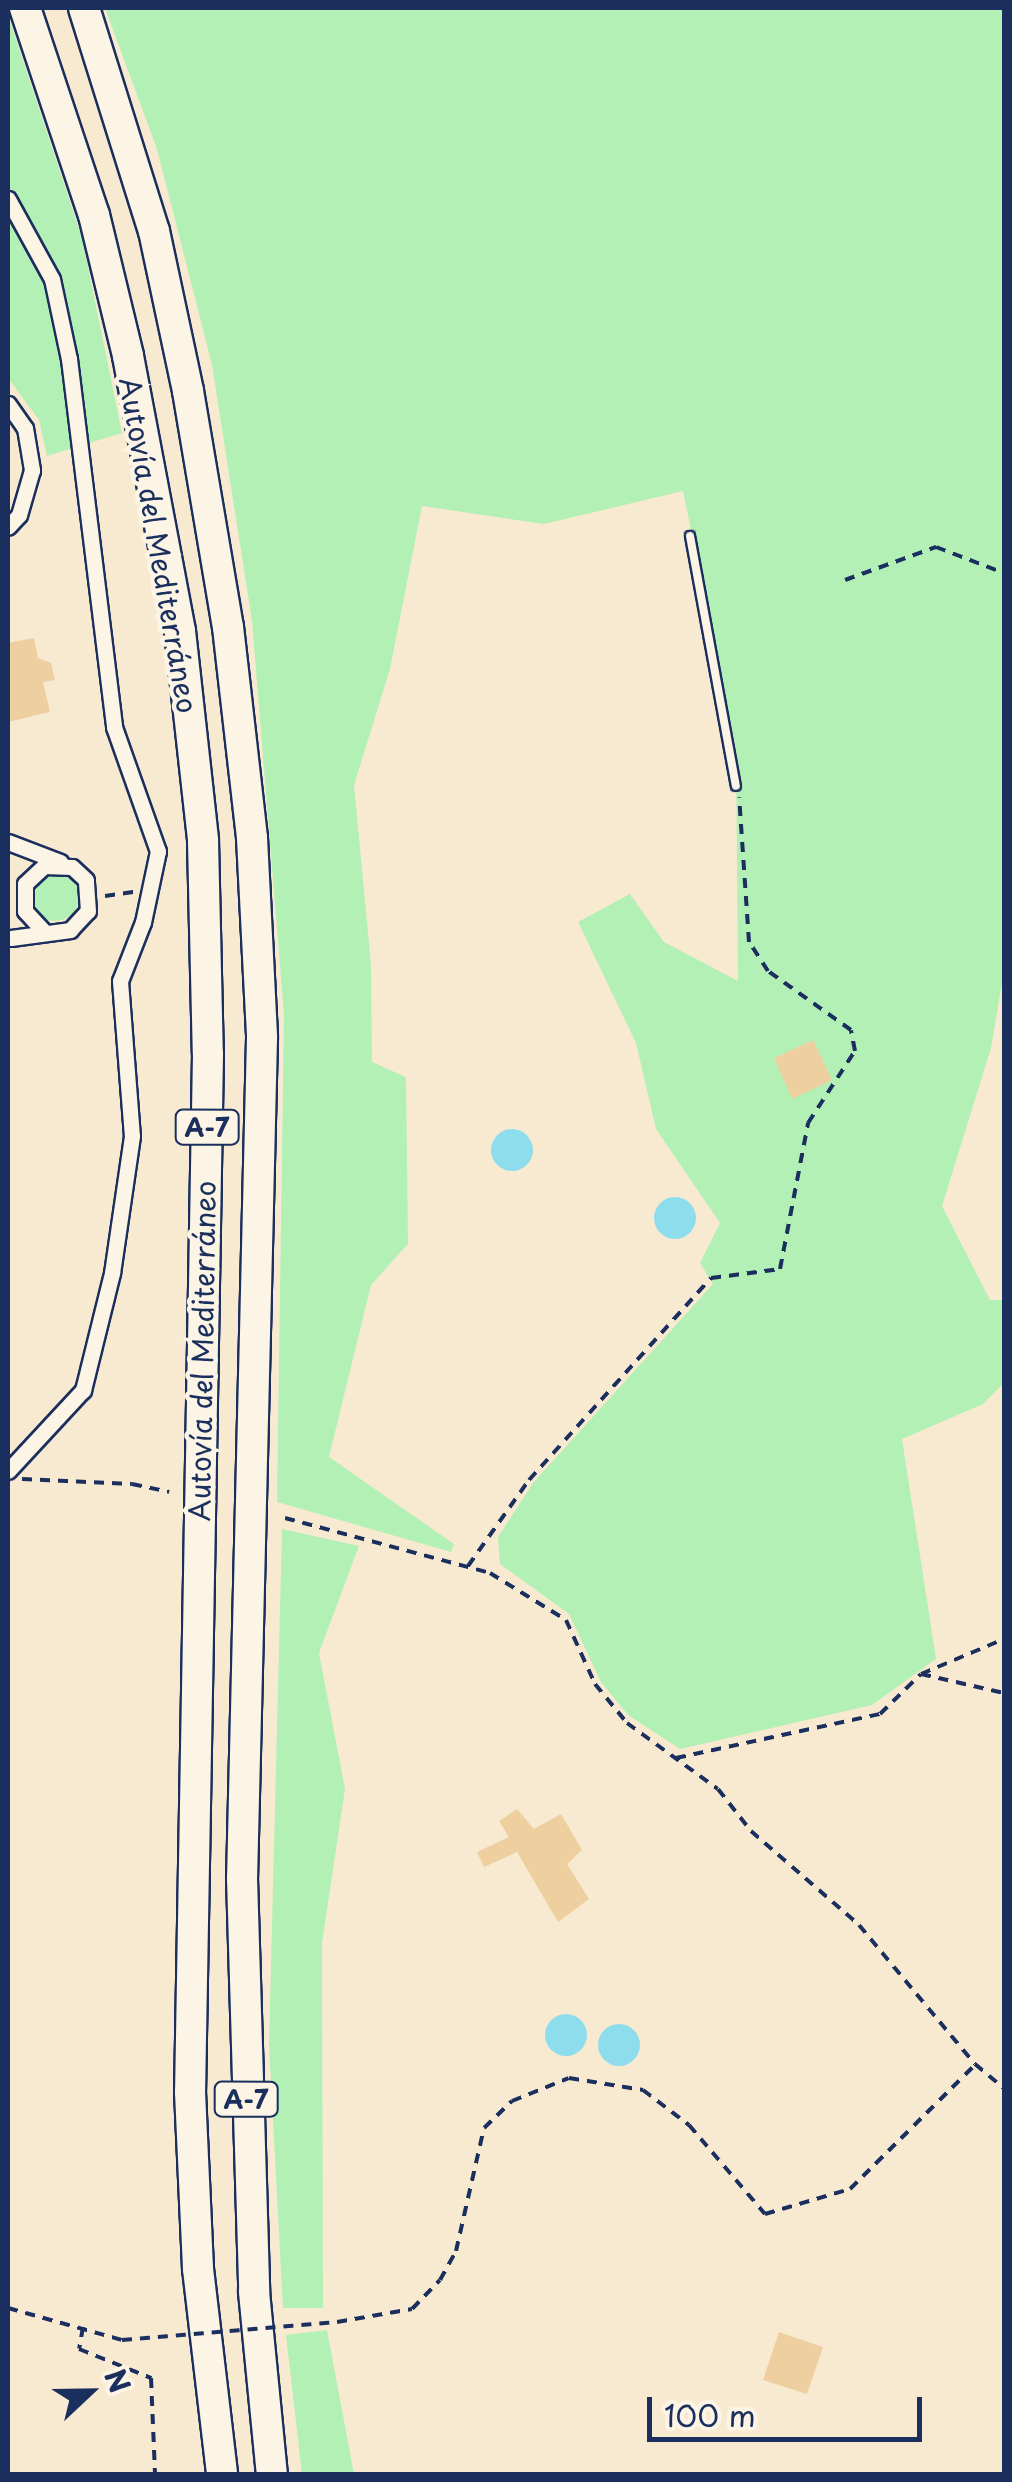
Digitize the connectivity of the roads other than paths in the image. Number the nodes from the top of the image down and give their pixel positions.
1 (25, 8) edge
2 (84, 8) edge
3 (8, 199) edge
4 (8, 404) edge
5 (8, 527) edge
6 (690, 536) dead end
7 (736, 786) road end
8 (11, 843) edge
9 (72, 867) junction
10 (25, 884) junction
11 (22, 904) junction
12 (43, 930) junction
13 (9, 939) edge
14 (8, 1471) edge
15 (222, 2474) edge
16 (272, 2474) edge

1 - 15 highway, Autovía del Mediterráneo / A-7
2 - 16 highway, Autovía del Mediterráneo / A-7
3 - 14 street
4 - 5 street
6 - 7 lane
8 - 9 street
8 - 10 street
9 - 10 street
9 - 12 street
10 - 11 street
11 - 12 street
11 - 13 street
12 - 13 street

